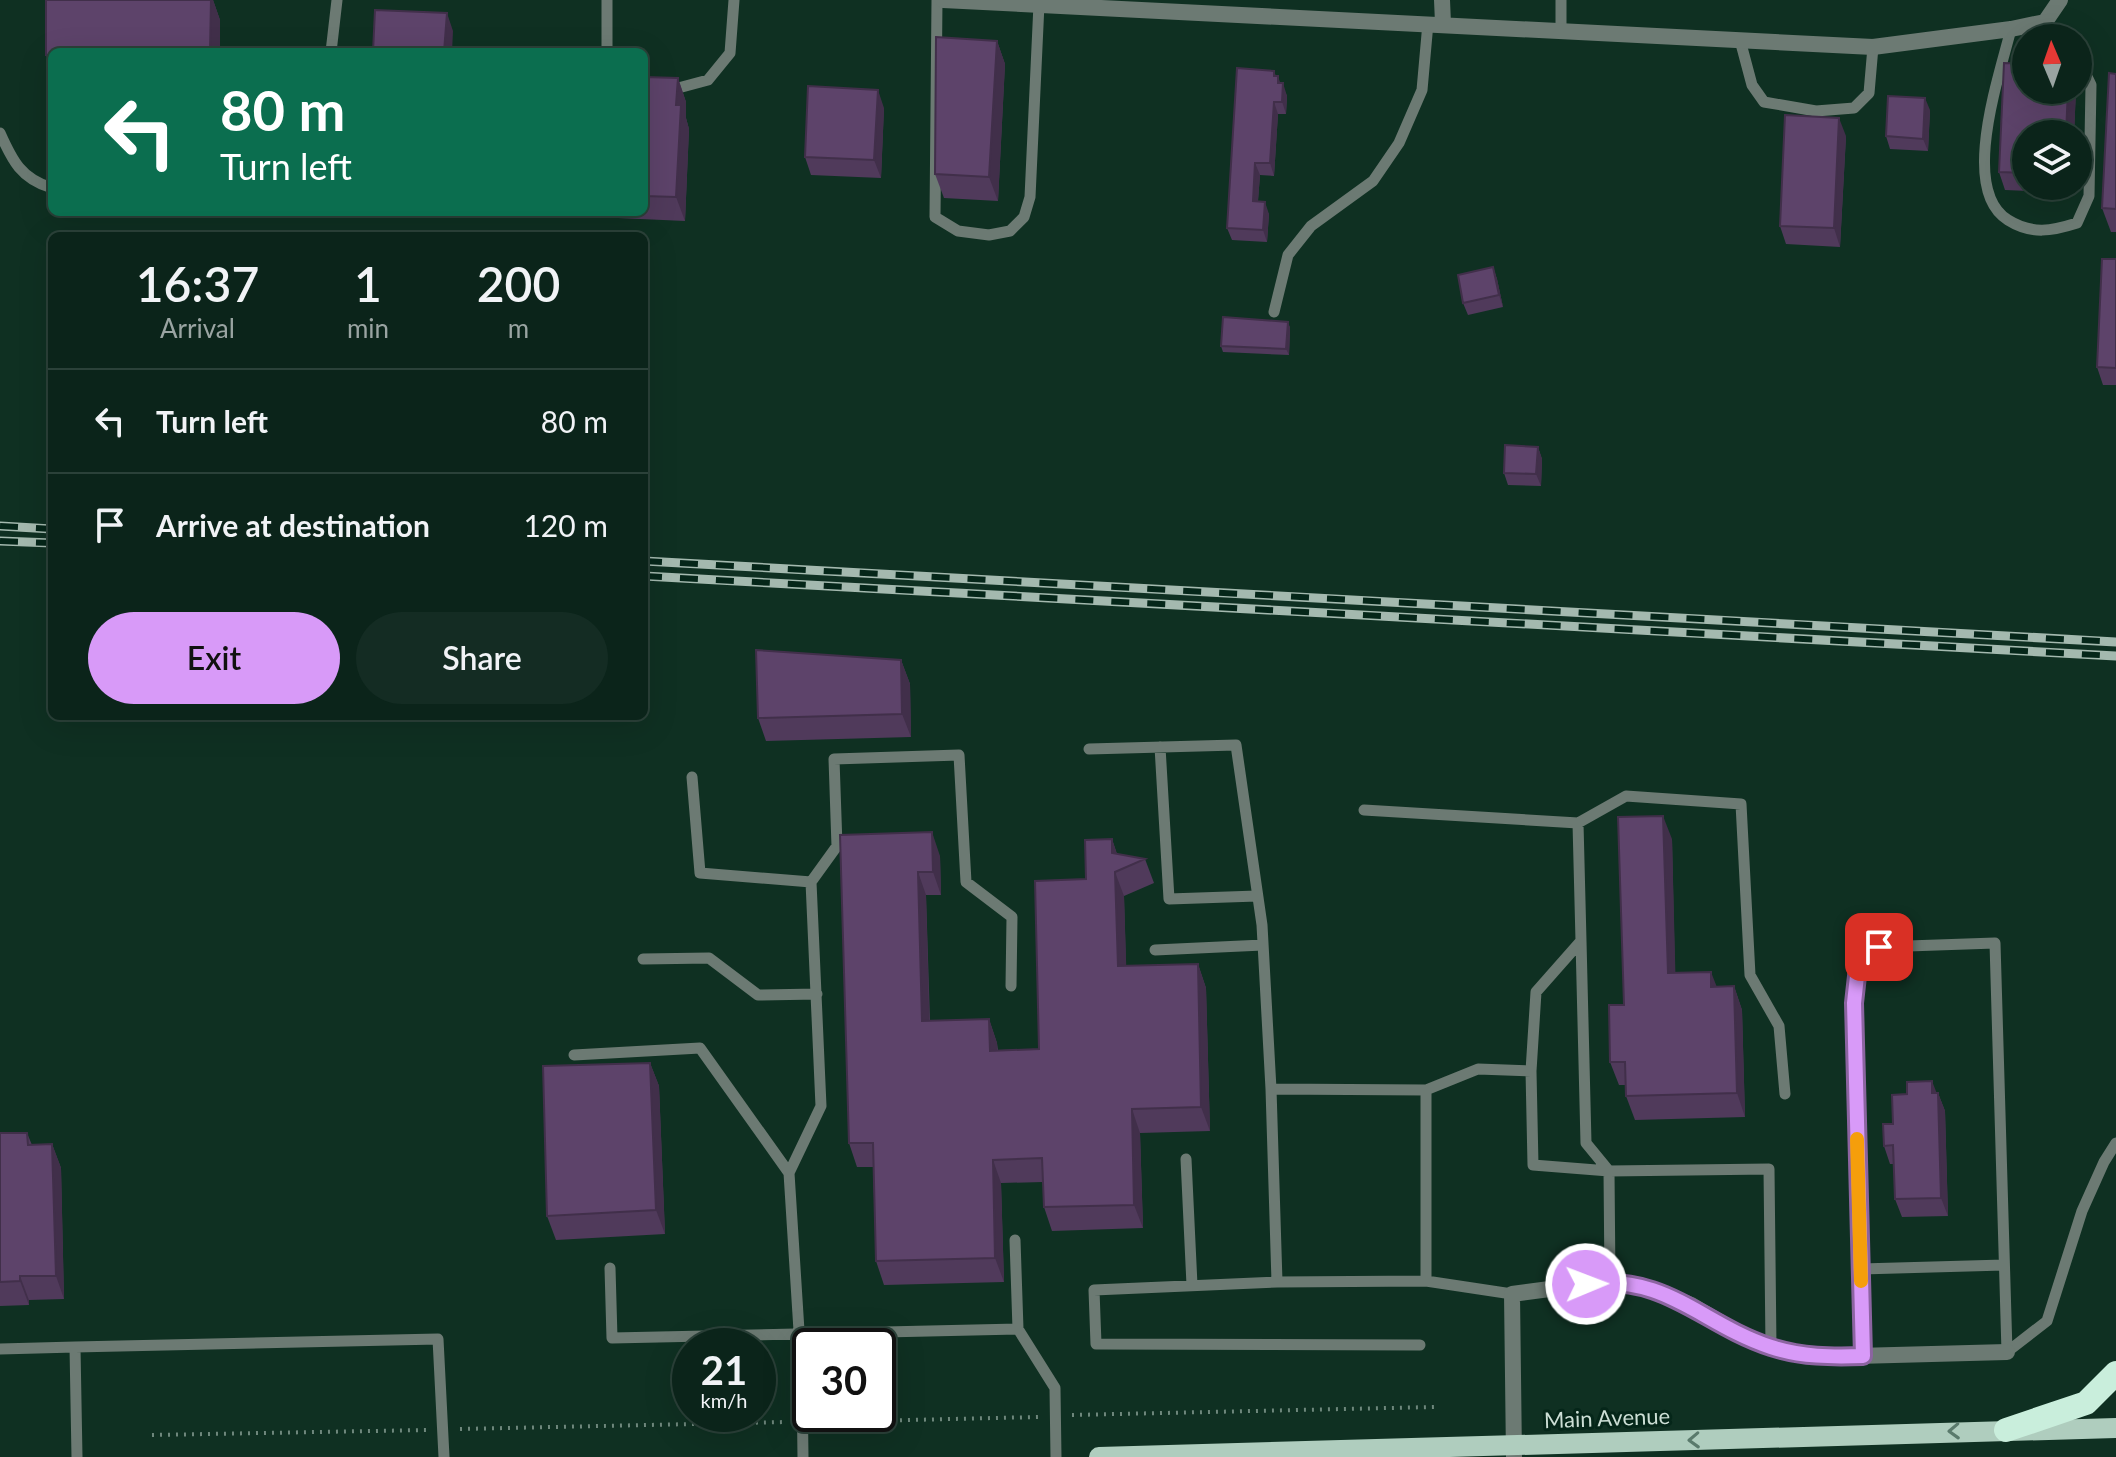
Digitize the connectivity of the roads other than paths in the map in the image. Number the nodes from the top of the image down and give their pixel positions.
1 (337, 0) edge
2 (607, 0) edge
3 (734, 0) edge
4 (940, 0) edge
5 (1442, 0) edge
6 (1561, 0) edge
7 (2060, 0) edge
8 (1018, 2) edge
9 (1039, 4) junction
10 (2045, 22) joint
11 (1435, 23) junction
12 (2011, 29) junction
13 (1561, 30) junction
14 (1740, 40) junction
15 (1873, 47) junction
16 (331, 48) edge
17 (607, 48) edge
18 (648, 87) edge
19 (2091, 104) edge
20 (0, 133) edge
21 (48, 187) edge
22 (1274, 312) dead end
23 (1160, 747) junction
24 (1089, 749) dead end
25 (692, 777) dead end
26 (1364, 810) dead end
27 (1578, 823) junction
28 (811, 882) junction
29 (1257, 896) junction
30 (1581, 941) junction
31 (1263, 945) junction
32 (1155, 950) dead end
33 (643, 959) dead end
34 (1011, 986) dead end
35 (817, 994) junction
36 (574, 1055) dead end
37 (1531, 1071) junction
38 (1271, 1089) junction
39 (1426, 1090) junction
40 (1785, 1094) dead end
41 (2116, 1143) edge
42 (1186, 1159) dead end
43 (1609, 1171) junction
44 (789, 1173) junction
45 (1015, 1240) dead end
46 (2004, 1265) junction
47 (610, 1268) dead end
48 (1861, 1269) junction
49 (1426, 1281) junction
50 (1610, 1281) junction
51 (1277, 1282) junction
52 (1192, 1285) junction
53 (1512, 1294) junction
54 (799, 1328) edge
55 (1018, 1329) junction
56 (896, 1332) edge
57 (792, 1334) edge
58 (1420, 1345) dead end
59 (75, 1347) junction
60 (1771, 1347) junction
61 (0, 1349) edge
62 (2007, 1352) junction
63 (1863, 1356) junction
64 (2116, 1373) edge
65 (2116, 1428) edge
66 (2006, 1430) junction
67 (802, 1432) edge
68 (1514, 1451) edge
69 (77, 1457) edge
70 (444, 1457) edge
71 (803, 1457) edge
72 (1056, 1457) edge
73 (1099, 1457) edge

1 - 16 lane
2 - 17 lane
3 - 18 lane
4 - 8 street
4 - 9 lane
5 - 11 street
6 - 13 lane
7 - 10 street
8 - 9 street
9 - 11 street
10 - 12 street
11 - 13 street
11 - 22 lane
12 - 15 street
12 - 19 lane
13 - 14 street
14 - 15 street
14 - 15 lane
20 - 21 lane
23 - 24 lane
23 - 29 lane
23 - 29 lane
25 - 28 lane
26 - 27 lane
27 - 30 lane
27 - 40 lane
28 - 34 lane
28 - 35 lane
29 - 31 lane
30 - 37 lane
30 - 43 lane
31 - 32 lane
31 - 38 lane
33 - 35 lane
35 - 44 lane
36 - 44 lane
37 - 39 lane
37 - 43 lane
38 - 39 lane
38 - 51 lane
39 - 49 lane
41 - 62 lane
42 - 52 lane
43 - 50 lane
43 - 60 lane
44 - 54 lane
45 - 55 lane
46 - 48 lane
46 - 48 lane
46 - 62 lane
47 - 57 lane
48 - 63 lane
49 - 51 lane
49 - 53 lane
50 - 53 street
50 - 60 street
51 - 52 lane
52 - 58 lane
53 - 68 street
55 - 56 lane
55 - 72 lane
59 - 61 lane
59 - 69 lane
59 - 70 lane
60 - 63 street
62 - 63 street
64 - 66 highway
65 - 66 main road, Main Avenue
66 -> 68 main road, Main Avenue
67 - 71 lane
68 - 73 main road, Main Avenue

